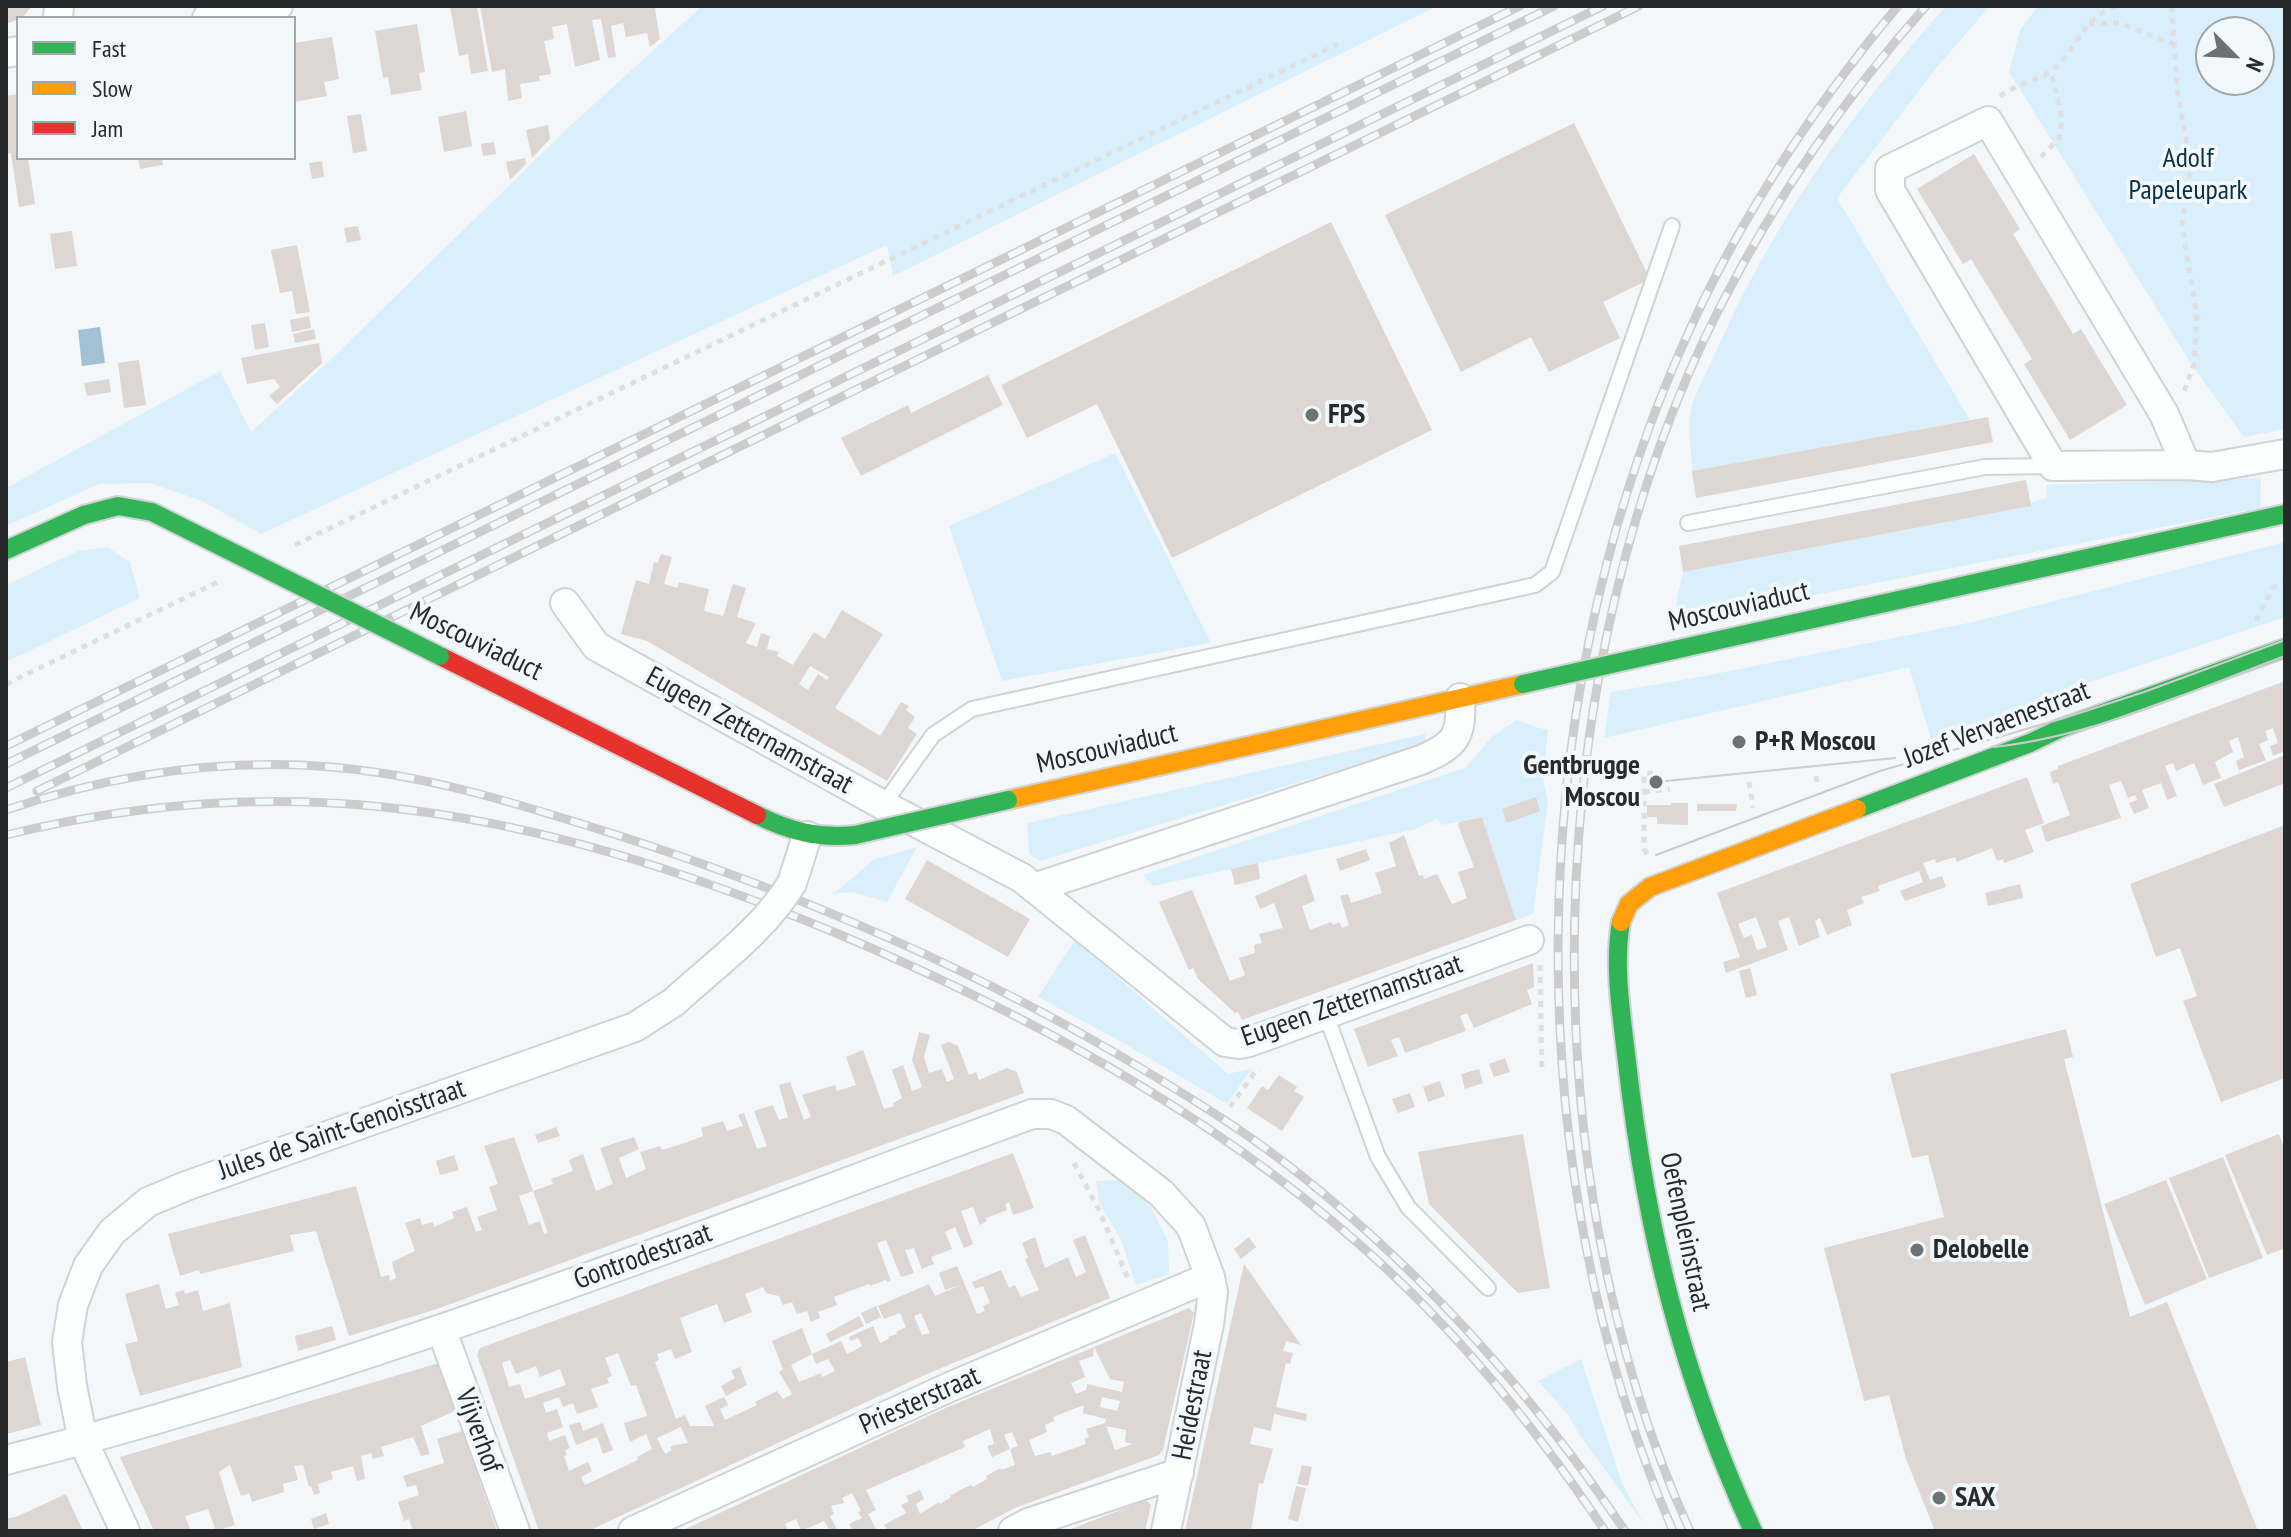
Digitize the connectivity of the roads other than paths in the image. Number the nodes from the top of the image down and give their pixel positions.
1 (278, 6) edge
2 (219, 16) edge
3 (1672, 226) dead end
4 (2285, 454) edge
5 (2186, 465) junction
6 (2053, 466) junction
7 (2285, 514) edge
8 (1688, 523) dead end
9 (6, 550) edge
10 (565, 603) dead end
11 (2285, 648) edge
12 (1460, 698) junction
13 (883, 805) junction
14 (807, 836) junction
15 (1034, 888) junction
16 (1620, 932) joint
17 (1529, 940) road end
18 (1326, 1015) junction
19 (1210, 1277) junction
20 (1488, 1288) dead end
21 (442, 1331) junction
22 (83, 1441) junction
23 (6, 1460) edge
24 (1179, 1473) junction
25 (125, 1531) edge
26 (515, 1531) edge
27 (633, 1531) edge
28 (1013, 1531) edge
29 (1166, 1531) edge
30 (1753, 1531) edge

1 - 2 street
3 - 13 lane
4 - 5 street
5 - 6 street
5 - 6 street
6 - 8 lane
7 - 12 street, Moscouviaduct, bridge
9 - 14 street, Moscouviaduct, bridge
10 - 13 street, Eugeen Zetternamstraat
11 - 16 street, Jozef Vervaenestraat
12 - 14 street, Moscouviaduct, bridge
12 - 15 street
13 - 15 street, Eugeen Zetternamstraat
14 - 22 street, Jules de Saint-Genoisstraat, bridge
15 - 18 street, Eugeen Zetternamstraat
16 - 30 street, Oefenpleinstraat
17 - 18 street, Eugeen Zetternamstraat
18 - 20 lane
19 - 21 street, Gontrodestraat
19 - 24 street, Heidestraat
19 - 27 street, Priesterstraat
21 - 22 street, Gontrodestraat
21 - 26 street, Vijverhof
22 - 23 street, Gontrodestraat
22 - 25 street, Jules de Saint-Genoisstraat
24 - 28 street
24 - 29 street, Heidestraat

